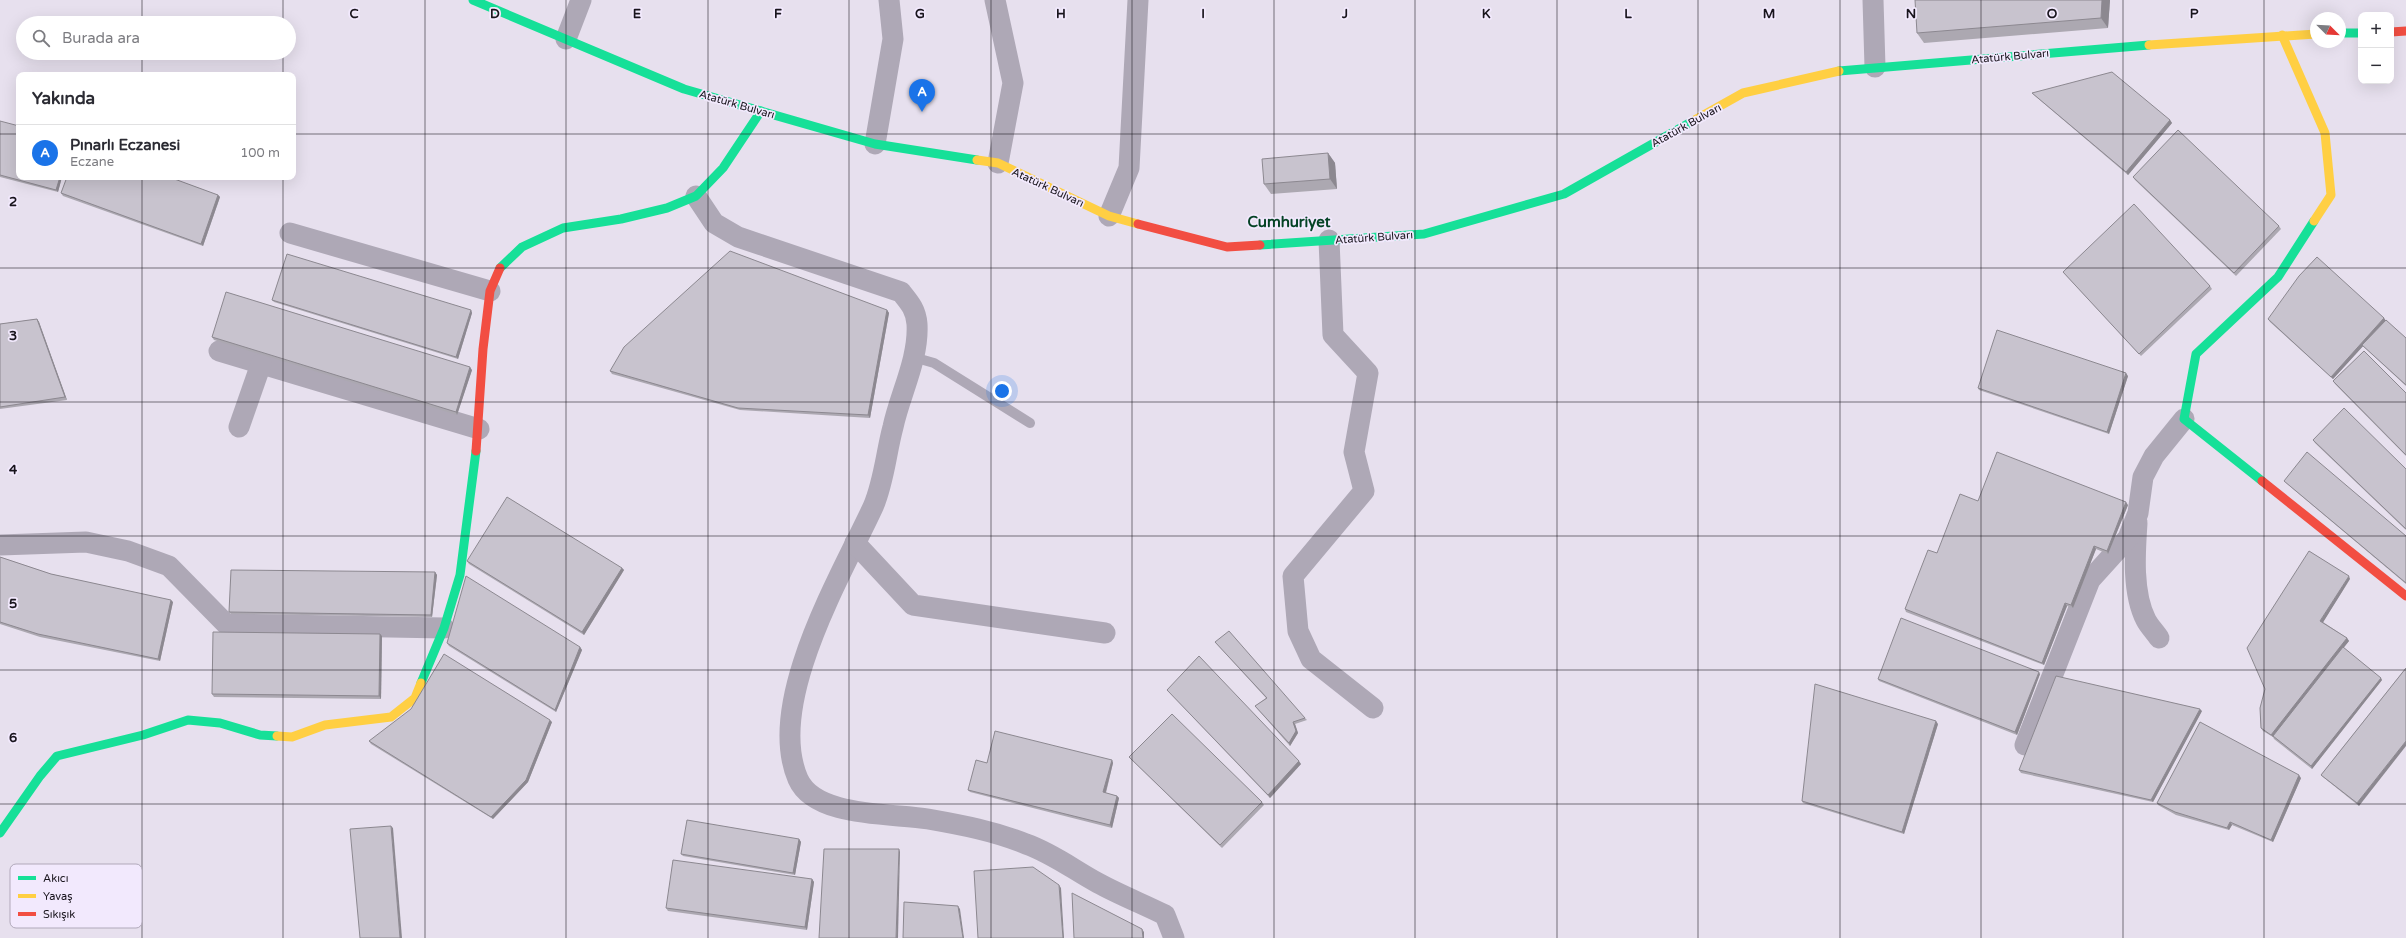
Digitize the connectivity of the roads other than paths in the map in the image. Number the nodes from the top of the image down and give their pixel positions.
1 (473, 0) edge
2 (581, 0) edge
3 (889, 0) edge
4 (995, 0) edge
5 (1138, 0) edge
6 (1873, 0) edge
7 (2406, 31) edge
8 (2358, 32) edge
9 (2394, 32) edge
10 (2346, 33) edge
11 (2282, 34) junction
12 (2310, 34) edge
13 (566, 39) junction
14 (1875, 67) junction
15 (760, 111) junction
16 (875, 144) junction
17 (998, 163) junction
18 (696, 196) junction
19 (1109, 216) junction
20 (290, 233) dead end
21 (1329, 240) junction
22 (490, 291) junction
23 (219, 351) dead end
24 (913, 358) junction
25 (261, 364) junction
26 (2184, 419) junction
27 (1030, 423) dead end
28 (239, 427) dead end
29 (479, 429) junction
30 (2138, 512) junction
31 (854, 543) junction
32 (0, 545) edge
33 (2406, 596) edge
34 (444, 628) junction
35 (1104, 633) dead end
36 (2159, 638) dead end
37 (1373, 708) dead end
38 (2026, 745) dead end
39 (0, 833) edge
40 (1174, 938) edge

1 - 13 street, Atatürk Bulvarı
2 - 13 street
3 - 16 street
4 - 17 street
5 - 19 street
6 - 14 street
7 - 9 street
8 - 10 street
11 - 12 street, Atatürk Bulvarı
11 - 14 street, Atatürk Bulvarı
11 - 26 street
13 - 15 street, Atatürk Bulvarı
14 - 21 street, Atatürk Bulvarı
15 - 16 street, Atatürk Bulvarı
15 - 18 street
16 - 17 street, Atatürk Bulvarı
17 - 19 street, Atatürk Bulvarı
18 - 22 street
18 - 24 street
19 - 21 street, Atatürk Bulvarı
20 - 22 street
21 - 37 street
22 - 29 street
23 - 25 street
24 - 27 lane
24 - 31 street
25 - 28 street
25 - 29 street
26 - 30 street
26 - 33 street
29 - 34 street
30 - 36 street
30 - 38 street
31 - 35 street
31 - 40 street
32 - 34 street
34 - 39 street

